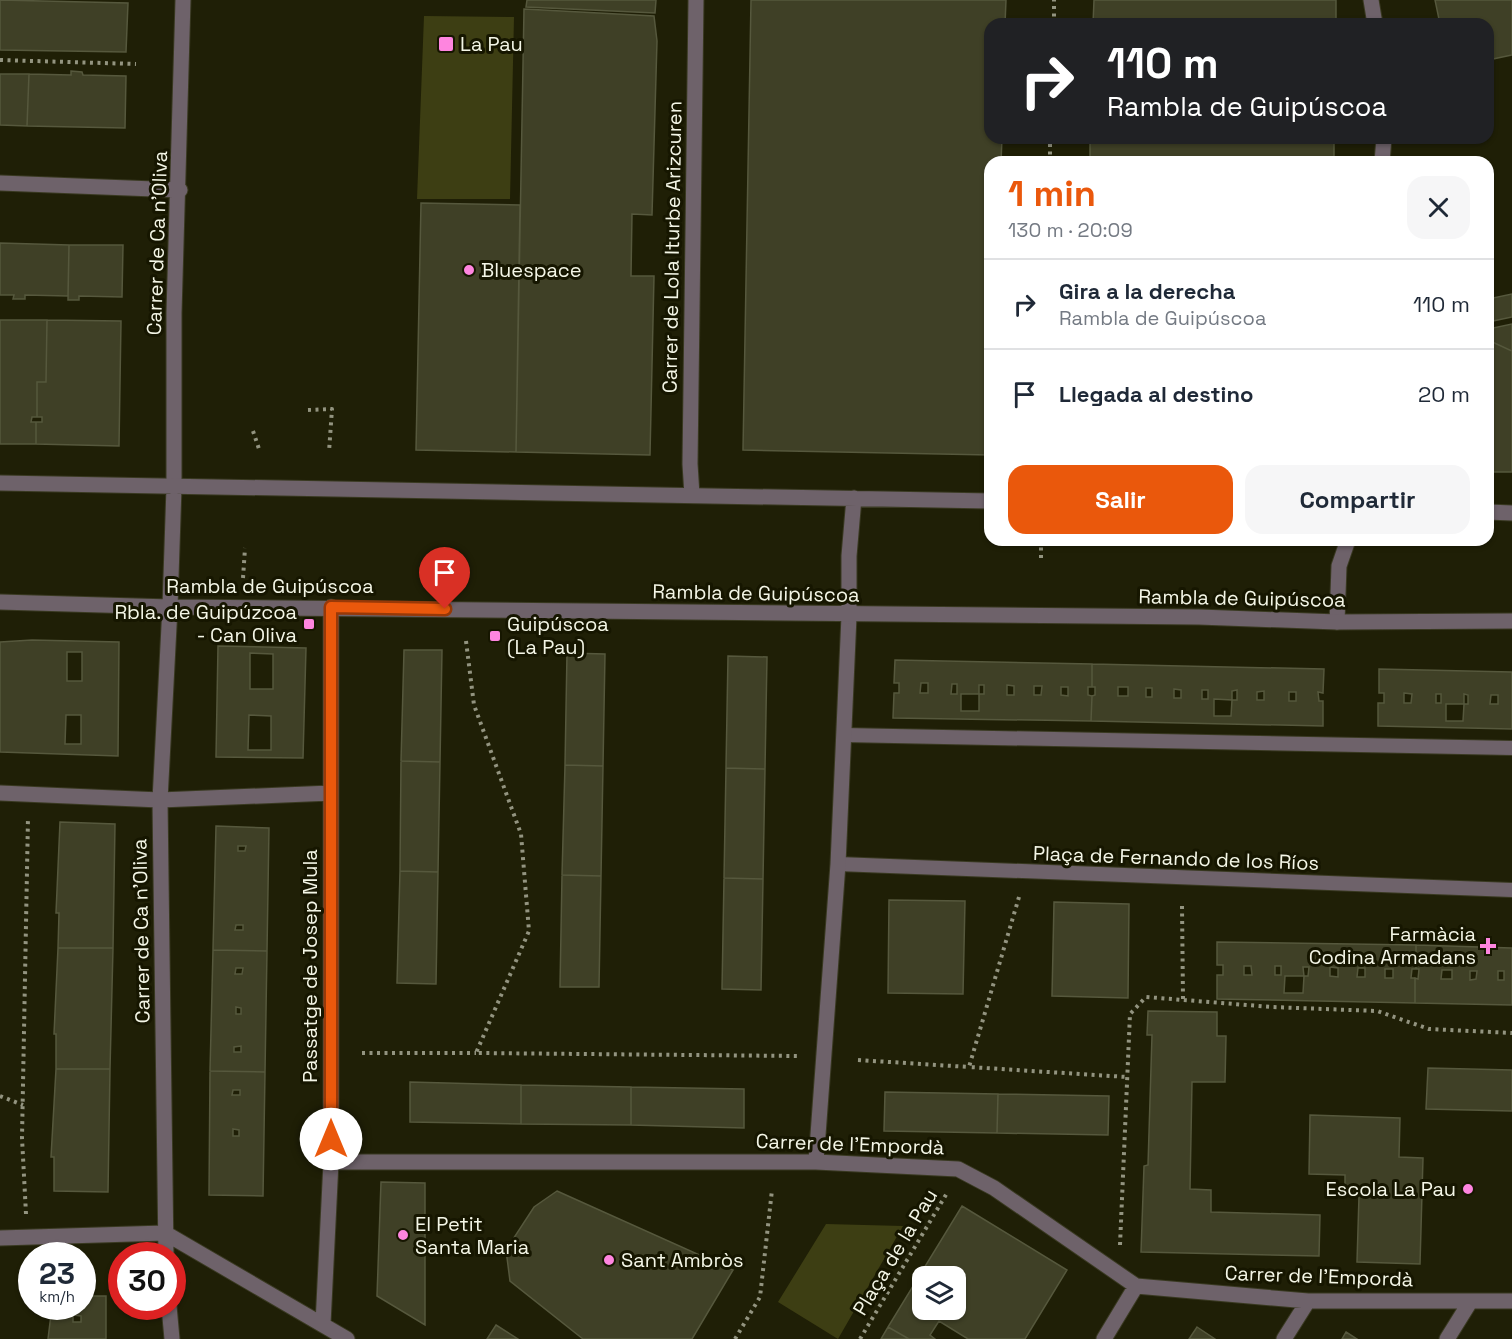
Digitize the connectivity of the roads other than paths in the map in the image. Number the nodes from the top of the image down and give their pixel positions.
1 (183, 0) edge
2 (696, 0) edge
3 (1371, 0) edge
4 (1374, 18) edge
5 (0, 183) edge
6 (180, 190) junction
7 (0, 483) edge
8 (174, 487) junction
9 (692, 495) junction
10 (854, 498) junction
11 (984, 501) edge
12 (1494, 513) edge
13 (1512, 513) edge
14 (1346, 546) edge
15 (0, 602) edge
16 (170, 607) junction
17 (331, 607) junction
18 (849, 616) junction
19 (1512, 621) edge
20 (1337, 622) junction
21 (844, 735) junction
22 (1512, 748) edge
23 (0, 793) edge
24 (331, 793) junction
25 (160, 800) junction
26 (838, 864) junction
27 (1512, 891) edge
28 (331, 1162) junction
29 (816, 1162) junction
30 (165, 1233) junction
31 (0, 1238) edge
32 (165, 1242) edge
33 (1136, 1286) junction
34 (1308, 1301) junction
35 (1512, 1301) edge
36 (1470, 1302) junction
37 (171, 1320) edge
38 (323, 1324) junction
39 (172, 1339) edge
40 (347, 1339) edge
41 (1104, 1339) edge
42 (1284, 1339) edge
43 (1447, 1339) edge

1 - 6 street, Carrer de Ca n'Oliva
2 - 9 street, Carrer de Lola Iturbe Arizcuren
3 - 4 street
5 - 6 street
6 - 8 street, Carrer de Ca n'Oliva
7 - 8 street
8 - 9 street
8 - 16 street, Carrer de Ca n'Oliva
9 - 10 street
10 - 11 street
10 - 18 street
12 - 13 street
14 - 20 street
15 - 16 street, Rambla de Guipúscoa
16 - 17 street, Rambla de Guipúscoa
16 - 25 street, Carrer de Ca n'Oliva
17 - 18 street, Rambla de Guipúscoa
17 - 24 street, Passatge de Josep Mula
18 - 20 street, Rambla de Guipúscoa
18 - 21 street
19 - 20 street, Rambla de Guipúscoa
21 - 22 lane
21 - 26 street
23 - 25 street
24 - 25 street
24 - 28 street, Passatge de Josep Mula
25 - 30 street, Carrer de Ca n'Oliva
26 - 27 lane, Plaça de Fernando de los Ríos
26 - 29 street
28 - 29 street, Carrer de l'Empordà
28 - 38 street, Passatge de Josep Mula
29 - 33 street, Carrer de l'Empordà
30 - 31 street
30 - 32 street, Carrer de Ca n'Oliva
30 - 38 street
33 - 34 street, Carrer de l'Empordà
33 - 41 street
34 - 36 street, Carrer de l'Empordà
34 - 42 street
35 - 36 street, Carrer de l'Empordà
36 - 43 street
37 - 39 street
38 - 40 street

